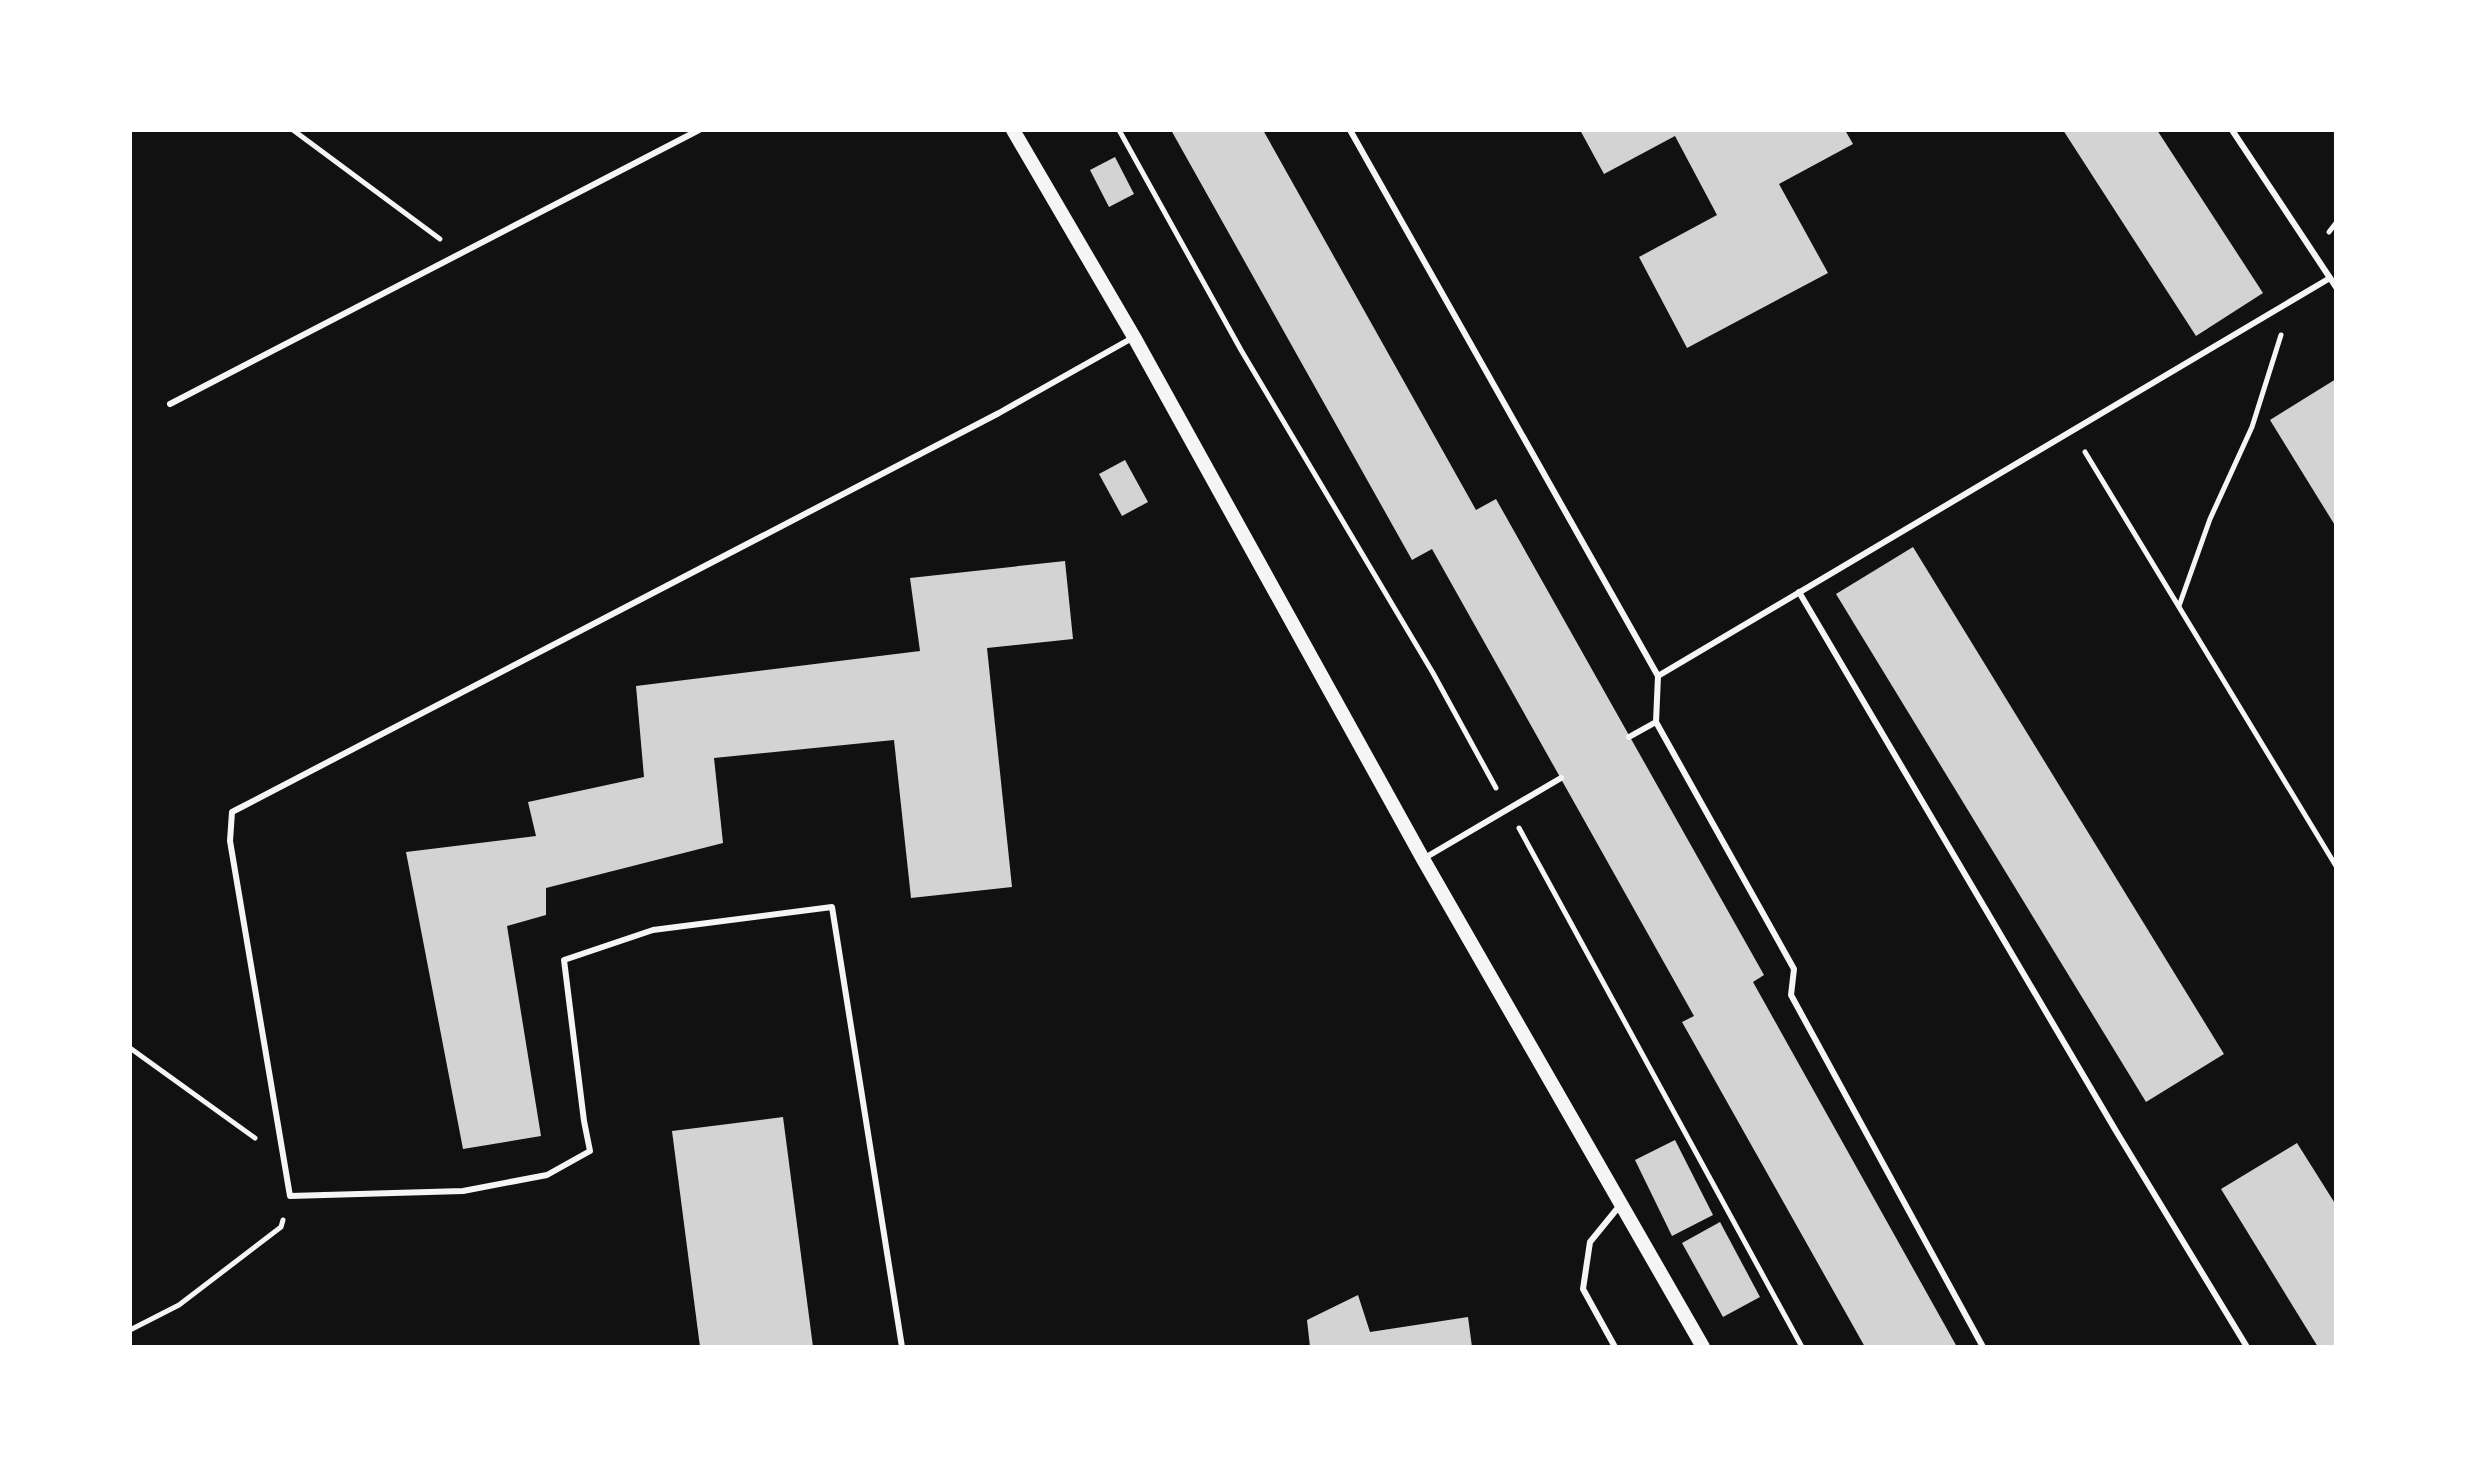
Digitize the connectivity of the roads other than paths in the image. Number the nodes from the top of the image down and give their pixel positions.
1 (699, 130) edge
2 (1013, 130) edge
3 (1350, 130) edge
4 (2232, 130) edge
5 (2330, 278) junction
6 (2336, 287) edge
7 (1134, 337) junction
8 (170, 404) dead end
9 (1799, 592) junction
10 (1658, 676) junction
11 (1656, 722) junction
12 (1629, 737) dead end
13 (1561, 778) dead end
14 (1423, 859) junction
15 (1621, 1204) junction
16 (902, 1347) edge
17 (1615, 1347) edge
18 (1703, 1347) edge
19 (1983, 1347) edge
20 (2247, 1347) edge

1 - 8 lane
2 - 7 street
3 - 10 lane
4 - 5 lane
5 - 6 lane
5 - 9 lane
7 - 14 street
7 - 16 lane
9 - 10 lane
9 - 20 lane
10 - 11 lane
11 - 12 lane
11 - 19 lane
13 - 14 lane
14 - 15 street
15 - 17 lane
15 - 18 street

